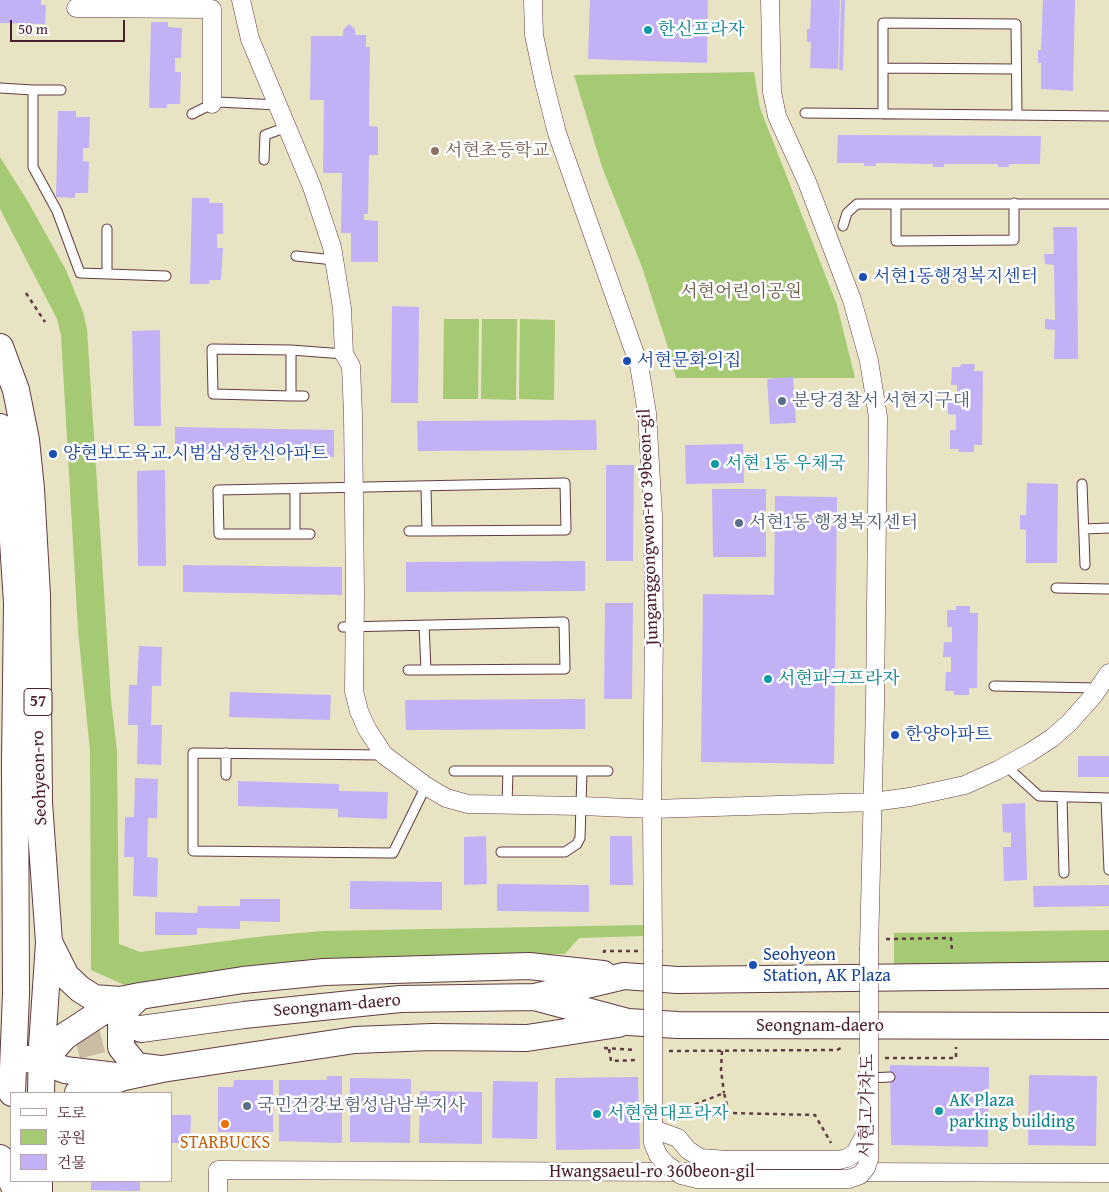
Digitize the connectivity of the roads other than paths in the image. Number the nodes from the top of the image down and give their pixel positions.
1 (241, 0) edge
2 (533, 0) edge
3 (770, 0) edge
4 (76, 8) dead end
5 (883, 68) junction
6 (1016, 69) junction
7 (0, 88) edge
8 (33, 90) junction
9 (61, 90) dead end
10 (212, 104) junction
11 (278, 106) junction
12 (805, 113) dead end
13 (192, 114) dead end
14 (884, 114) junction
15 (1017, 115) junction
16 (1109, 116) edge
17 (287, 127) junction
18 (264, 160) dead end
19 (1014, 203) junction
20 (896, 204) junction
21 (1109, 204) edge
22 (843, 226) dead end
23 (107, 229) dead end
24 (296, 256) dead end
25 (334, 260) junction
26 (107, 274) junction
27 (166, 276) dead end
28 (0, 347) edge
29 (291, 350) junction
30 (344, 354) junction
31 (291, 396) junction
32 (304, 396) dead end
33 (0, 427) edge
34 (1082, 484) dead end
35 (426, 486) junction
36 (354, 488) junction
37 (295, 489) junction
38 (1109, 528) edge
39 (1084, 529) junction
40 (409, 531) dead end
41 (427, 531) junction
42 (296, 534) junction
43 (310, 534) dead end
44 (1085, 565) dead end
45 (1056, 588) dead end
46 (1109, 589) edge
47 (424, 625) junction
48 (349, 627) junction
49 (408, 670) dead end
50 (426, 670) junction
51 (1109, 673) edge
52 (994, 686) dead end
53 (1099, 688) junction
54 (226, 753) junction
55 (384, 755) junction
56 (1006, 766) junction
57 (454, 771) dead end
58 (508, 771) junction
59 (582, 771) junction
60 (608, 771) dead end
61 (226, 775) dead end
62 (426, 786) junction
63 (1062, 797) junction
64 (1108, 798) edge
65 (873, 802) junction
66 (507, 805) junction
67 (580, 806) junction
68 (652, 809) junction
69 (501, 852) dead end
70 (1109, 870) edge
71 (1064, 872) dead end
72 (49, 942) junction
73 (647, 951) joint
74 (15, 957) junction
75 (1109, 974) edge
76 (624, 976) junction
77 (535, 997) junction
78 (130, 998) junction
79 (0, 1000) edge
80 (628, 1022) junction
81 (1109, 1026) edge
82 (141, 1029) tunnel mouth
83 (43, 1061) junction
84 (4, 1062) edge
85 (162, 1070) junction
86 (124, 1077) junction
87 (890, 1077) dead end
88 (869, 1078) junction
89 (12, 1092) edge
90 (42, 1092) edge
91 (81, 1092) edge
92 (869, 1127) junction
93 (653, 1129) junction
94 (0, 1158) edge
95 (10, 1170) edge
96 (1109, 1173) edge
97 (218, 1192) edge

1 - 11 street
2 - 68 street, Junganggongwon-ro 39beon-gil
3 - 65 street, 서현고가차도
4 - 10 street
5 - 6 lane
5 - 6 lane
5 - 14 lane
6 - 15 lane
7 - 8 lane
8 - 9 lane
8 - 26 lane
10 - 11 lane
10 - 13 lane
11 - 17 street
12 - 14 lane
14 - 15 lane
15 - 16 lane
17 - 18 lane
17 - 25 street
19 - 20 lane
19 - 20 lane
19 - 21 lane
20 - 22 lane
23 - 26 lane
24 - 25 lane
25 - 30 street
26 - 27 lane
28 - 72 main road, Seohyeon-ro / 57
29 - 30 lane
29 - 31 lane
29 - 31 lane
30 - 36 street
31 - 32 lane
33 - 74 main road, Seohyeon-ro / 57
34 - 39 lane
35 - 36 lane
35 - 41 lane
35 - 41 lane
36 - 37 lane
36 - 48 street
37 - 42 lane
37 - 42 lane
38 - 39 lane
39 - 44 lane
40 - 41 lane
42 - 43 lane
45 - 46 lane
47 - 48 lane
47 - 50 lane
47 - 50 lane
48 - 55 street
49 - 50 lane
51 - 53 street
52 - 53 lane
53 - 56 street
54 - 55 lane
54 - 61 lane
54 - 62 lane
55 - 62 street
56 - 63 lane
56 - 65 street
57 - 58 lane
58 - 59 lane
58 - 66 lane
59 - 60 lane
59 - 67 lane
62 - 66 street
63 - 64 lane
63 - 71 lane
64 - 70 lane
65 - 68 street
65 - 88 street, 서현고가차도, bridge
66 - 67 street
67 - 68 street
67 - 69 lane
68 - 73 street, Junganggongwon-ro 39beon-gil
72 - 78 main road
72 - 83 main road, Seohyeon-ro / 57
73 - 93 street, 서현고가차도, bridge
74 - 79 main road
74 - 84 main road, Seohyeon-ro / 57
75 - 76 main road, Seongnam-daero
76 - 77 main road, Seongnam-daero
76 - 78 main road
77 - 80 main road, Seongnam-daero
77 - 82 main road, Seongnam-daero
78 - 83 main road
78 - 85 main road
80 - 81 main road, Seongnam-daero
80 - 85 main road
83 - 84 main road
83 - 86 main road
83 - 90 main road, Seohyeon-ro / 57
84 - 89 main road, Seohyeon-ro / 57
85 - 86 main road
86 - 91 main road
87 - 88 lane
88 - 92 street, 서현고가차도, bridge
92 - 93 street, bridge
92 - 93 street, 서현고가차도, bridge
94 - 95 main road
96 - 97 street, Hwangsaeul-ro 360beon-gil

